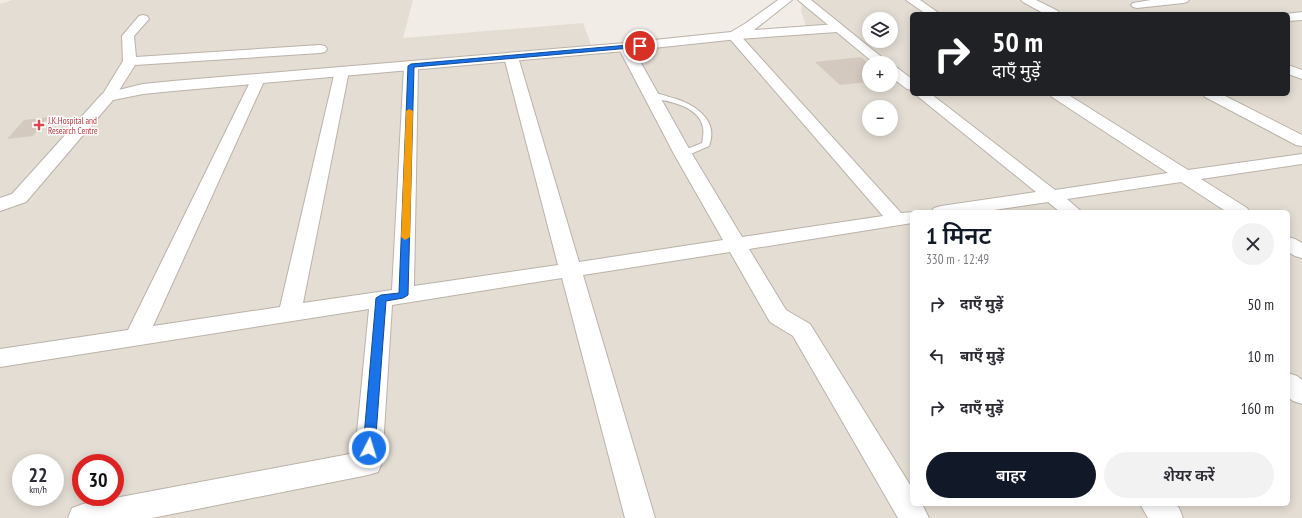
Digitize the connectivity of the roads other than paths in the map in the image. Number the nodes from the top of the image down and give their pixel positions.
1 (786, 0) edge
2 (804, 0) edge
3 (912, 0) edge
4 (1027, 0) edge
5 (1126, 0) edge
6 (1183, 0) edge
7 (1137, 5) junction
8 (931, 12) edge
9 (1050, 12) edge
10 (1154, 12) edge
11 (1302, 16) edge
12 (1290, 17) edge
13 (143, 19) dead end
14 (837, 28) junction
15 (734, 36) junction
16 (624, 47) junction
17 (320, 49) dead end
18 (873, 56) edge
19 (511, 57) junction
20 (130, 61) junction
21 (411, 66) junction
22 (1290, 70) edge
23 (342, 72) junction
24 (898, 75) edge
25 (1302, 75) edge
26 (258, 79) junction
27 (910, 84) edge
28 (650, 95) junction
29 (925, 96) edge
30 (1061, 96) edge
31 (1214, 96) edge
32 (108, 97) junction
33 (1302, 141) edge
34 (683, 154) junction
35 (1302, 159) edge
36 (1184, 176) junction
37 (1050, 195) junction
38 (19, 198) junction
39 (0, 205) edge
40 (954, 210) edge
41 (1069, 210) edge
42 (1237, 210) edge
43 (908, 217) edge
44 (0, 221) edge
45 (735, 243) junction
46 (1290, 244) edge
47 (1302, 252) edge
48 (570, 269) junction
49 (392, 297) junction
50 (290, 313) junction
51 (136, 337) junction
52 (0, 358) edge
53 (1290, 385) edge
54 (1302, 394) edge
55 (910, 501) edge
56 (1157, 506) edge
57 (83, 518) edge
58 (640, 518) edge
59 (1168, 518) edge

1 - 15 street
2 - 14 street
3 - 8 street
4 - 9 street
5 - 7 street
6 - 7 street
7 - 10 street
11 - 12 street
13 - 20 street
14 - 15 street
14 - 18 street
15 - 16 street
15 - 43 street
16 - 19 street
16 - 28 street
17 - 20 street
19 - 21 street
19 - 48 street
20 - 32 street
21 - 23 street
21 - 49 street
22 - 25 street
23 - 26 street
23 - 50 street
24 - 27 street
26 - 32 street
26 - 51 street
28 - 34 street
28 - 34 lane
29 - 37 street
30 - 36 street
31 - 33 street
32 - 38 street
34 - 45 street
35 - 36 street
36 - 37 street
36 - 42 street
37 - 40 street
37 - 41 street
38 - 39 street
38 - 44 street
43 - 45 street
45 - 48 street
45 - 55 street
46 - 47 street
48 - 49 street
48 - 58 street
49 - 50 street
49 - 57 street
50 - 51 street
51 - 52 street
53 - 54 street
56 - 59 street

